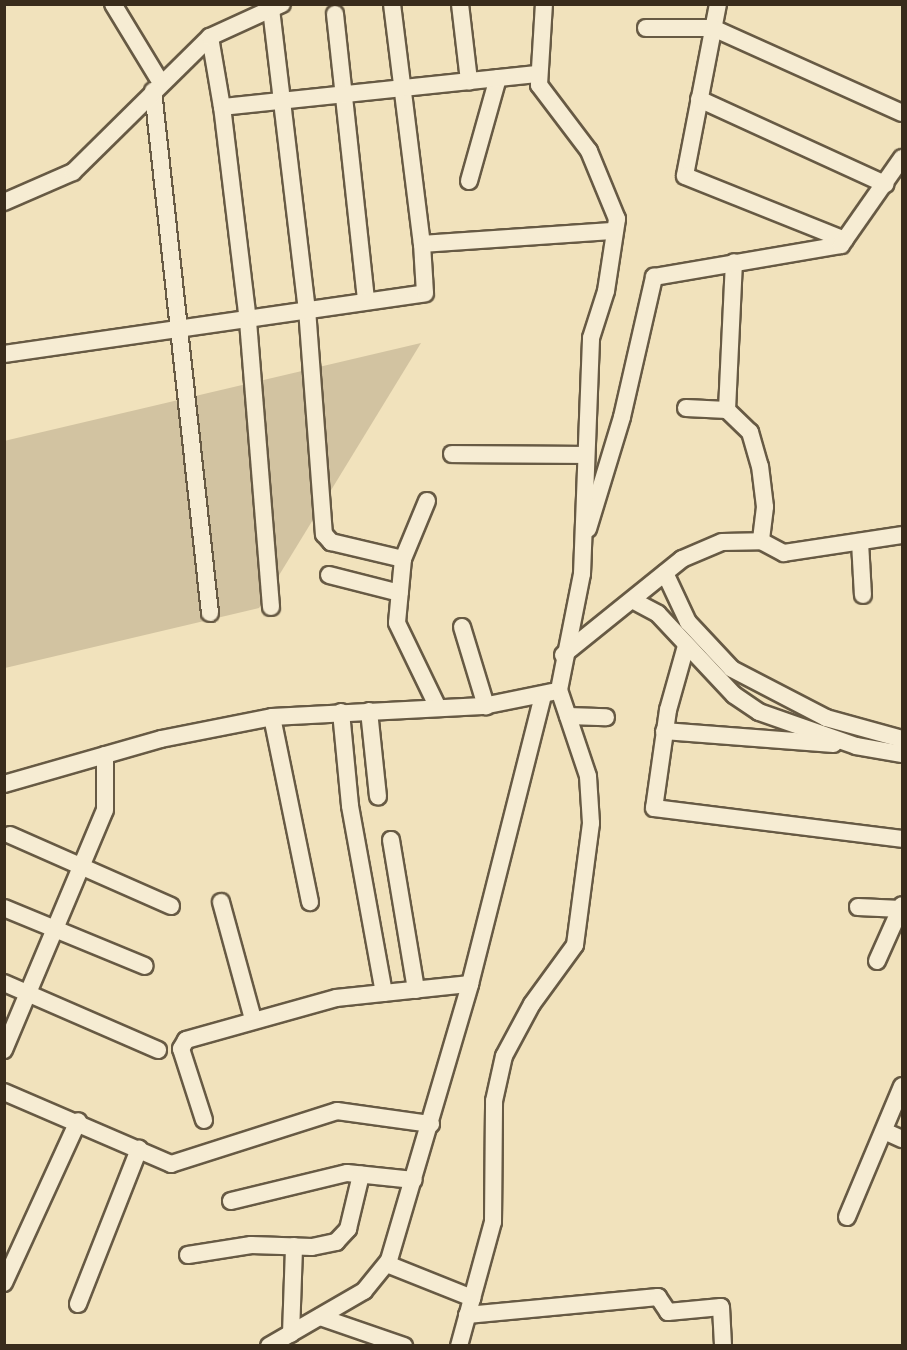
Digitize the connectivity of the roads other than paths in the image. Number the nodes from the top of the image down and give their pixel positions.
1 (113, 4) edge
2 (392, 4) edge
3 (460, 4) edge
4 (544, 4) edge
5 (718, 4) edge
6 (277, 7) edge
7 (335, 14) dead end
8 (646, 28) dead end
9 (713, 28) junction
10 (210, 37) junction
11 (537, 74) junction
12 (498, 78) junction
13 (469, 81) junction
14 (157, 87) junction
15 (405, 87) junction
16 (346, 93) junction
17 (282, 98) junction
18 (699, 99) junction
19 (222, 106) junction
20 (903, 112) edge
21 (903, 158) edge
22 (469, 181) dead end
23 (885, 184) junction
24 (4, 202) edge
25 (615, 231) junction
26 (845, 240) junction
27 (422, 244) junction
28 (734, 262) junction
29 (366, 299) junction
30 (307, 309) junction
31 (248, 321) junction
32 (180, 329) junction
33 (4, 354) edge
34 (686, 408) dead end
35 (727, 410) junction
36 (452, 454) dead end
37 (583, 455) junction
38 (427, 501) dead end
39 (903, 535) edge
40 (761, 541) junction
41 (860, 542) junction
42 (582, 549) junction
43 (404, 560) junction
44 (665, 573) junction
45 (329, 575) dead end
46 (400, 593) junction
47 (863, 595) dead end
48 (634, 600) junction
49 (271, 607) dead end
50 (210, 613) dead end
51 (462, 627) dead end
52 (686, 646) junction
53 (563, 655) junction
54 (551, 692) junction
55 (486, 706) junction
56 (438, 708) junction
57 (369, 711) junction
58 (341, 712) junction
59 (568, 716) junction
60 (272, 717) junction
61 (606, 717) dead end
62 (664, 731) junction
63 (903, 740) edge
64 (856, 746) junction
65 (903, 754) edge
66 (105, 755) junction
67 (4, 784) edge
68 (378, 797) dead end
69 (10, 835) dead end
70 (903, 839) edge
71 (391, 840) dead end
72 (81, 867) junction
73 (310, 902) dead end
74 (221, 903) dead end
75 (171, 906) dead end
76 (858, 907) dead end
77 (902, 907) edge
78 (4, 908) edge
79 (55, 929) junction
80 (876, 962) dead end
81 (145, 966) dead end
82 (4, 983) edge
83 (470, 984) junction
84 (416, 990) junction
85 (28, 993) junction
86 (384, 993) junction
87 (253, 1019) junction
88 (4, 1050) edge
89 (158, 1050) dead end
90 (903, 1086) edge
91 (4, 1092) edge
92 (204, 1120) dead end
93 (78, 1121) junction
94 (431, 1124) junction
95 (884, 1131) junction
96 (903, 1139) edge
97 (139, 1149) junction
98 (361, 1175) junction
99 (414, 1180) junction
100 (231, 1201) dead end
101 (848, 1217) dead end
102 (294, 1246) junction
103 (188, 1255) dead end
104 (387, 1264) junction
105 (5, 1280) edge
106 (472, 1298) junction
107 (78, 1304) dead end
108 (467, 1314) junction
109 (320, 1317) junction
110 (291, 1334) junction
111 (269, 1346) edge
112 (404, 1346) edge
113 (459, 1346) edge
114 (723, 1346) edge

1 - 14 street
2 - 15 street
3 - 13 street
4 - 11 street
5 - 9 street
6 - 10 street
6 - 17 street
7 - 16 street
8 - 9 street
9 - 18 street
9 - 20 street
10 - 14 street
10 - 19 street
11 - 12 street
11 - 25 street
12 - 13 street
12 - 22 street
13 - 15 street
14 - 24 street
14 - 32 street
15 - 16 street
15 - 27 street
16 - 17 street
16 - 29 street
17 - 19 street
17 - 30 street
18 - 23 street
18 - 26 street
19 - 31 street
21 - 23 street
23 - 26 street
25 - 27 street
25 - 37 street
26 - 28 street
27 - 29 street
28 - 35 street
28 - 42 street
29 - 30 street
30 - 31 street
30 - 43 street
31 - 32 street
31 - 49 street
32 - 33 street
32 - 50 street
34 - 35 street
35 - 40 street
36 - 37 street
37 - 42 street
38 - 43 street
39 - 41 street
40 - 41 street
40 - 44 street
41 - 47 street
42 - 53 street
43 - 46 street
44 - 48 street
44 - 63 street
45 - 46 street
46 - 56 street
48 - 52 street
48 - 53 street
51 - 55 street
52 - 62 street
52 - 64 street
53 - 54 street
54 - 55 street
54 - 59 street
54 - 83 street
55 - 56 street
56 - 57 street
57 - 58 street
57 - 68 street
58 - 60 street
58 - 86 street
59 - 61 street
59 - 106 street
60 - 66 street
60 - 73 street
62 - 64 street
62 - 70 street
64 - 65 street
66 - 67 street
66 - 72 street
69 - 72 street
71 - 84 street
72 - 75 street
72 - 79 street
74 - 87 street
76 - 77 street
77 - 80 street
78 - 79 street
79 - 81 street
79 - 85 street
82 - 85 street
83 - 84 street
83 - 94 street
84 - 86 street
85 - 88 street
85 - 89 street
86 - 87 street
87 - 92 street
90 - 95 street
91 - 93 street
93 - 97 street
93 - 105 street
94 - 97 street
94 - 99 street
95 - 96 street
95 - 101 street
97 - 107 street
98 - 99 street
98 - 100 street
98 - 102 street
99 - 104 street
102 - 103 street
102 - 110 street
104 - 106 street
104 - 109 street
106 - 108 street
108 - 113 street
108 - 114 street
109 - 110 street
109 - 112 street
110 - 111 street

